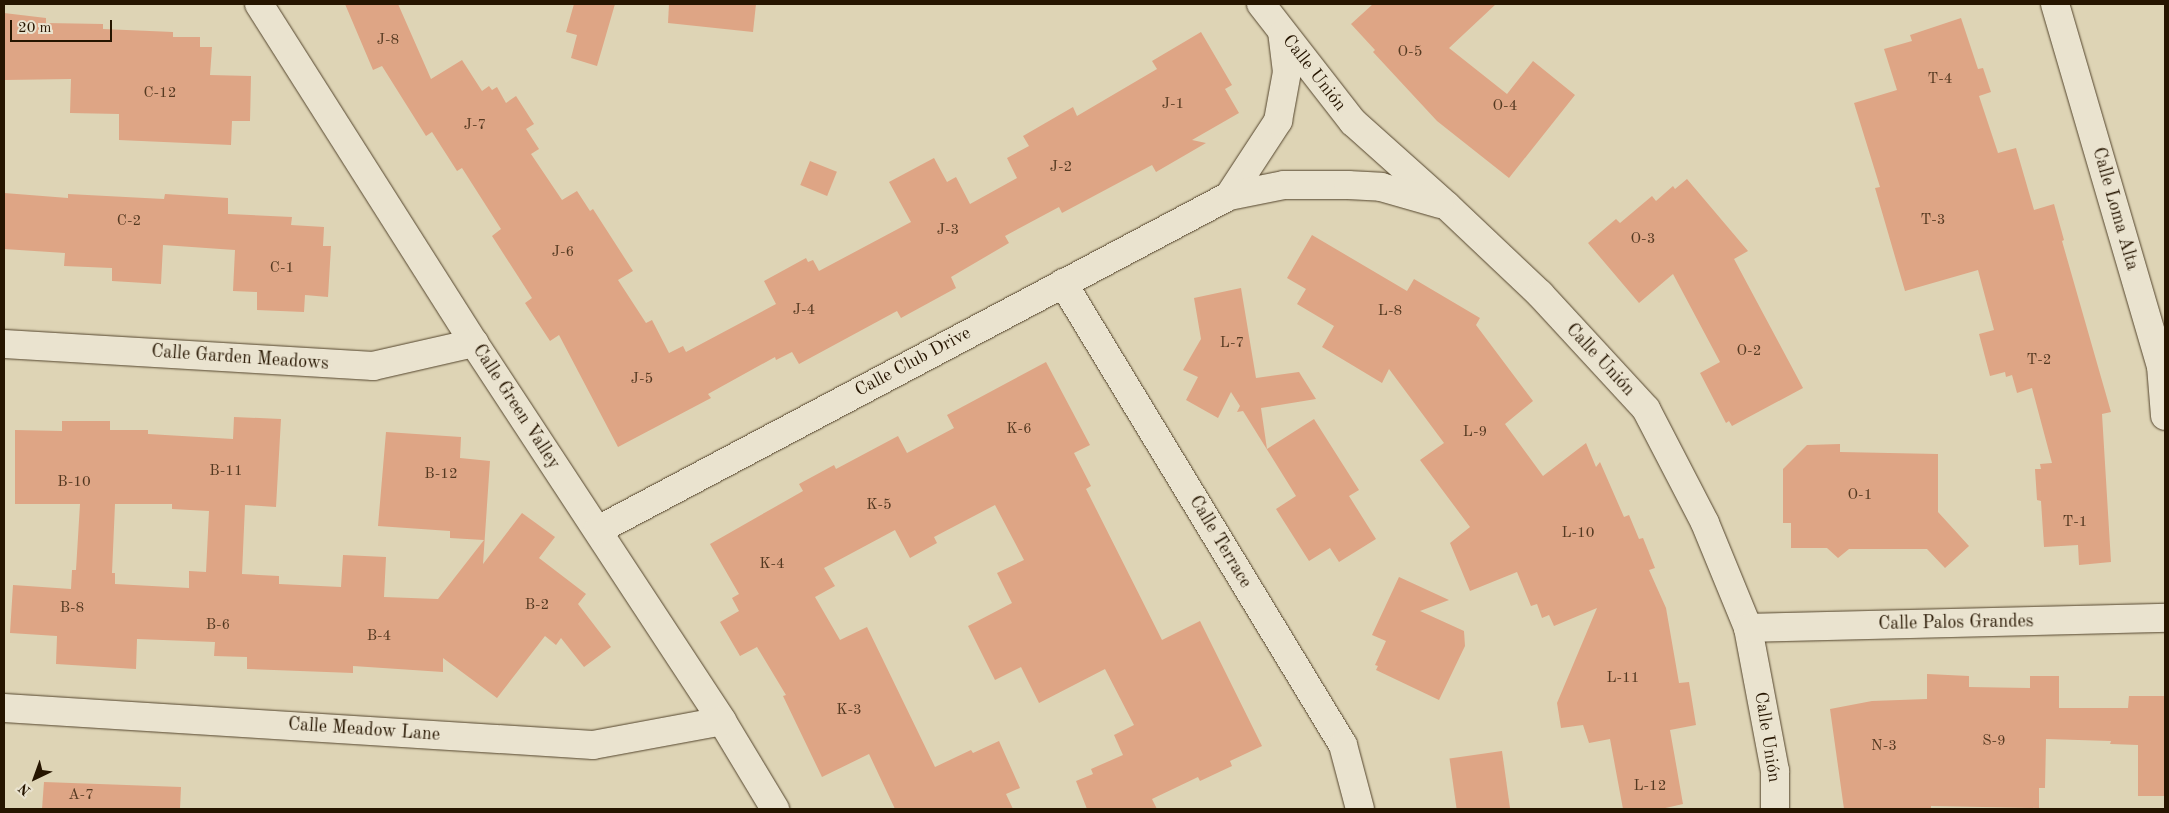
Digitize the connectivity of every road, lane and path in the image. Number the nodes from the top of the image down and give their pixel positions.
1 (258, 4) edge
2 (1260, 4) edge
3 (2055, 4) edge
4 (1282, 32) junction
5 (1229, 196) junction
6 (1447, 206) junction
7 (1062, 283) junction
8 (474, 343) junction
9 (4, 344) edge
10 (2165, 416) edge
11 (598, 530) junction
12 (2165, 618) edge
13 (1748, 628) junction
14 (4, 708) edge
15 (722, 722) junction
16 (775, 809) edge
17 (1360, 809) edge
18 (1775, 809) edge

1 - 8 street, Calle Green Valley
2 - 4 street, Calle Unión
3 - 10 street, Calle Loma Alta
4 - 5 street, Calle Club Drive
4 - 6 street, Calle Unión
5 - 6 street, Calle Club Drive
5 - 7 street, Calle Club Drive
6 - 13 street, Calle Unión
7 - 11 street, Calle Club Drive
7 - 17 street, Calle Terrace
8 - 9 street, Calle Garden Meadows
8 - 11 street, Calle Green Valley
11 - 15 street, Calle Green Valley
12 - 13 street, Calle Palos Grandes
13 - 18 street, Calle Unión
14 - 15 street, Calle Meadow Lane
15 - 16 street, Calle Green Valley

